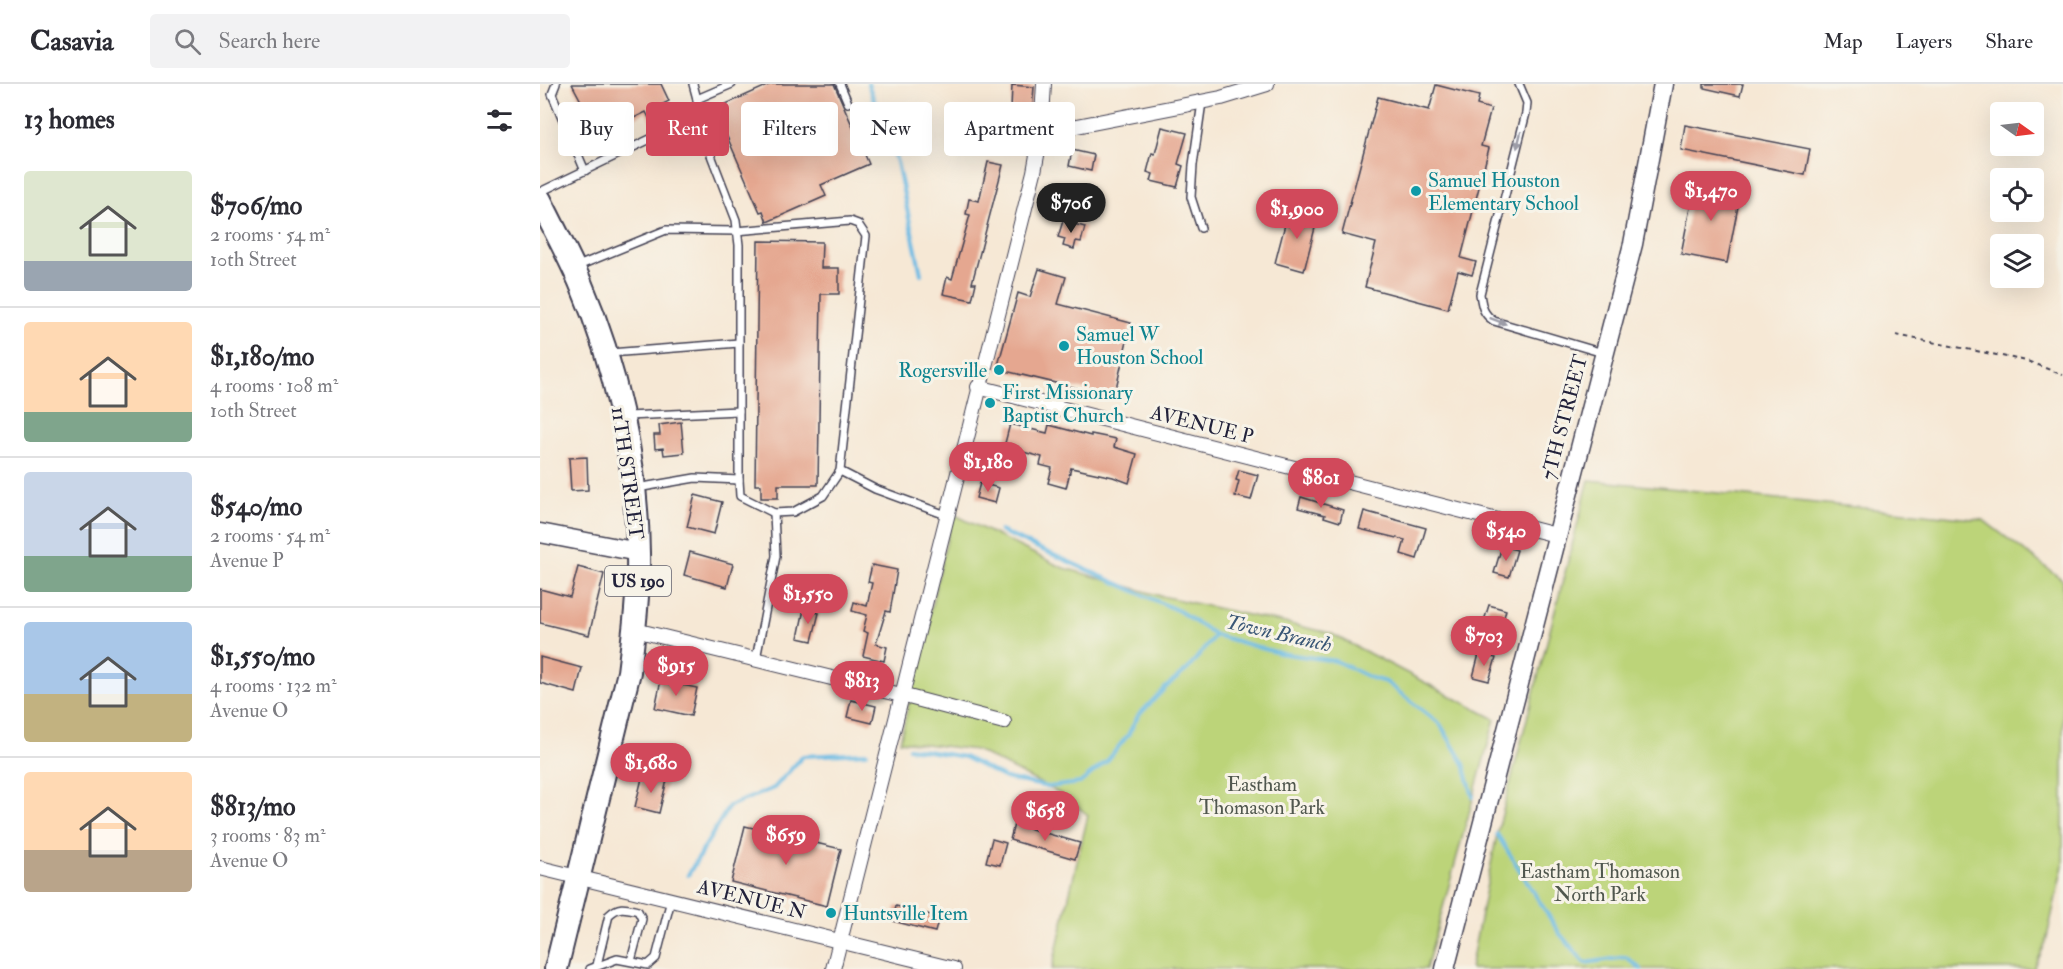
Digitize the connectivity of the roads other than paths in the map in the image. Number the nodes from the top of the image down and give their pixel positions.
1 (556, 84) edge
2 (693, 84) edge
3 (732, 84) edge
4 (840, 84) edge
5 (1044, 84) edge
6 (1267, 84) edge
7 (1520, 84) edge
8 (1663, 84) edge
9 (697, 99) junction
10 (697, 102) edge
11 (1043, 102) edge
12 (1202, 102) junction
13 (848, 103) dead end
14 (1075, 126) edge
15 (646, 141) edge
16 (711, 156) edge
17 (1037, 156) edge
18 (585, 171) junction
19 (540, 192) edge
20 (540, 200) edge
21 (1200, 228) dead end
22 (736, 231) junction
23 (573, 268) junction
24 (739, 343) junction
25 (1604, 353) junction
26 (606, 354) junction
27 (978, 387) junction
28 (739, 411) junction
29 (622, 417) junction
30 (840, 471) junction
31 (738, 480) junction
32 (633, 488) junction
33 (774, 513) junction
34 (946, 515) junction
35 (540, 533) edge
36 (1556, 535) junction
37 (638, 552) junction
38 (635, 630) junction
39 (756, 659) junction
40 (901, 695) junction
41 (1004, 722) dead end
42 (540, 868) edge
43 (580, 878) junction
44 (671, 900) junction
45 (840, 940) junction
46 (631, 961) junction
47 (593, 967) edge
48 (560, 968) edge
49 (833, 969) edge
50 (954, 969) edge
51 (1445, 969) edge

1 - 18 lane
2 - 9 lane
3 - 9 lane
4 - 13 lane
5 - 11 street
6 - 12 street
7 -> 25 lane
8 - 25 street, 7TH STREET
9 - 10 lane
12 - 14 street
12 - 21 lane
15 - 18 lane
16 - 22 lane
17 - 27 street
18 - 19 lane
20 - 23 main road, 11TH STREET / US 190
22 - 23 lane
22 - 24 lane
22 - 30 lane
23 - 26 main road, 11TH STREET / US 190
24 - 26 lane
24 - 28 lane
25 - 36 street, 7TH STREET
26 - 29 main road, 11TH STREET / US 190
27 - 34 street
27 - 36 street, AVENUE P
28 - 29 lane
28 - 31 lane
29 - 32 main road, 11TH STREET / US 190
30 - 33 lane
30 - 34 lane
31 - 32 lane
31 - 33 lane
32 - 37 main road, 11TH STREET / US 190
33 - 39 lane
34 - 40 street
35 - 37 street
36 - 51 street, 7TH STREET
37 - 38 main road, 11TH STREET / US 190
38 - 39 street
38 - 43 main road, 11TH STREET / US 190
39 - 40 street
40 - 41 street
40 - 45 street
42 - 43 street, AVENUE N
43 - 44 street, AVENUE N
43 - 48 main road, 11TH STREET / US 190
44 - 45 street, AVENUE N
44 - 46 lane
45 - 49 street
45 - 50 street, AVENUE N
46 - 47 lane
46 - 47 lane

